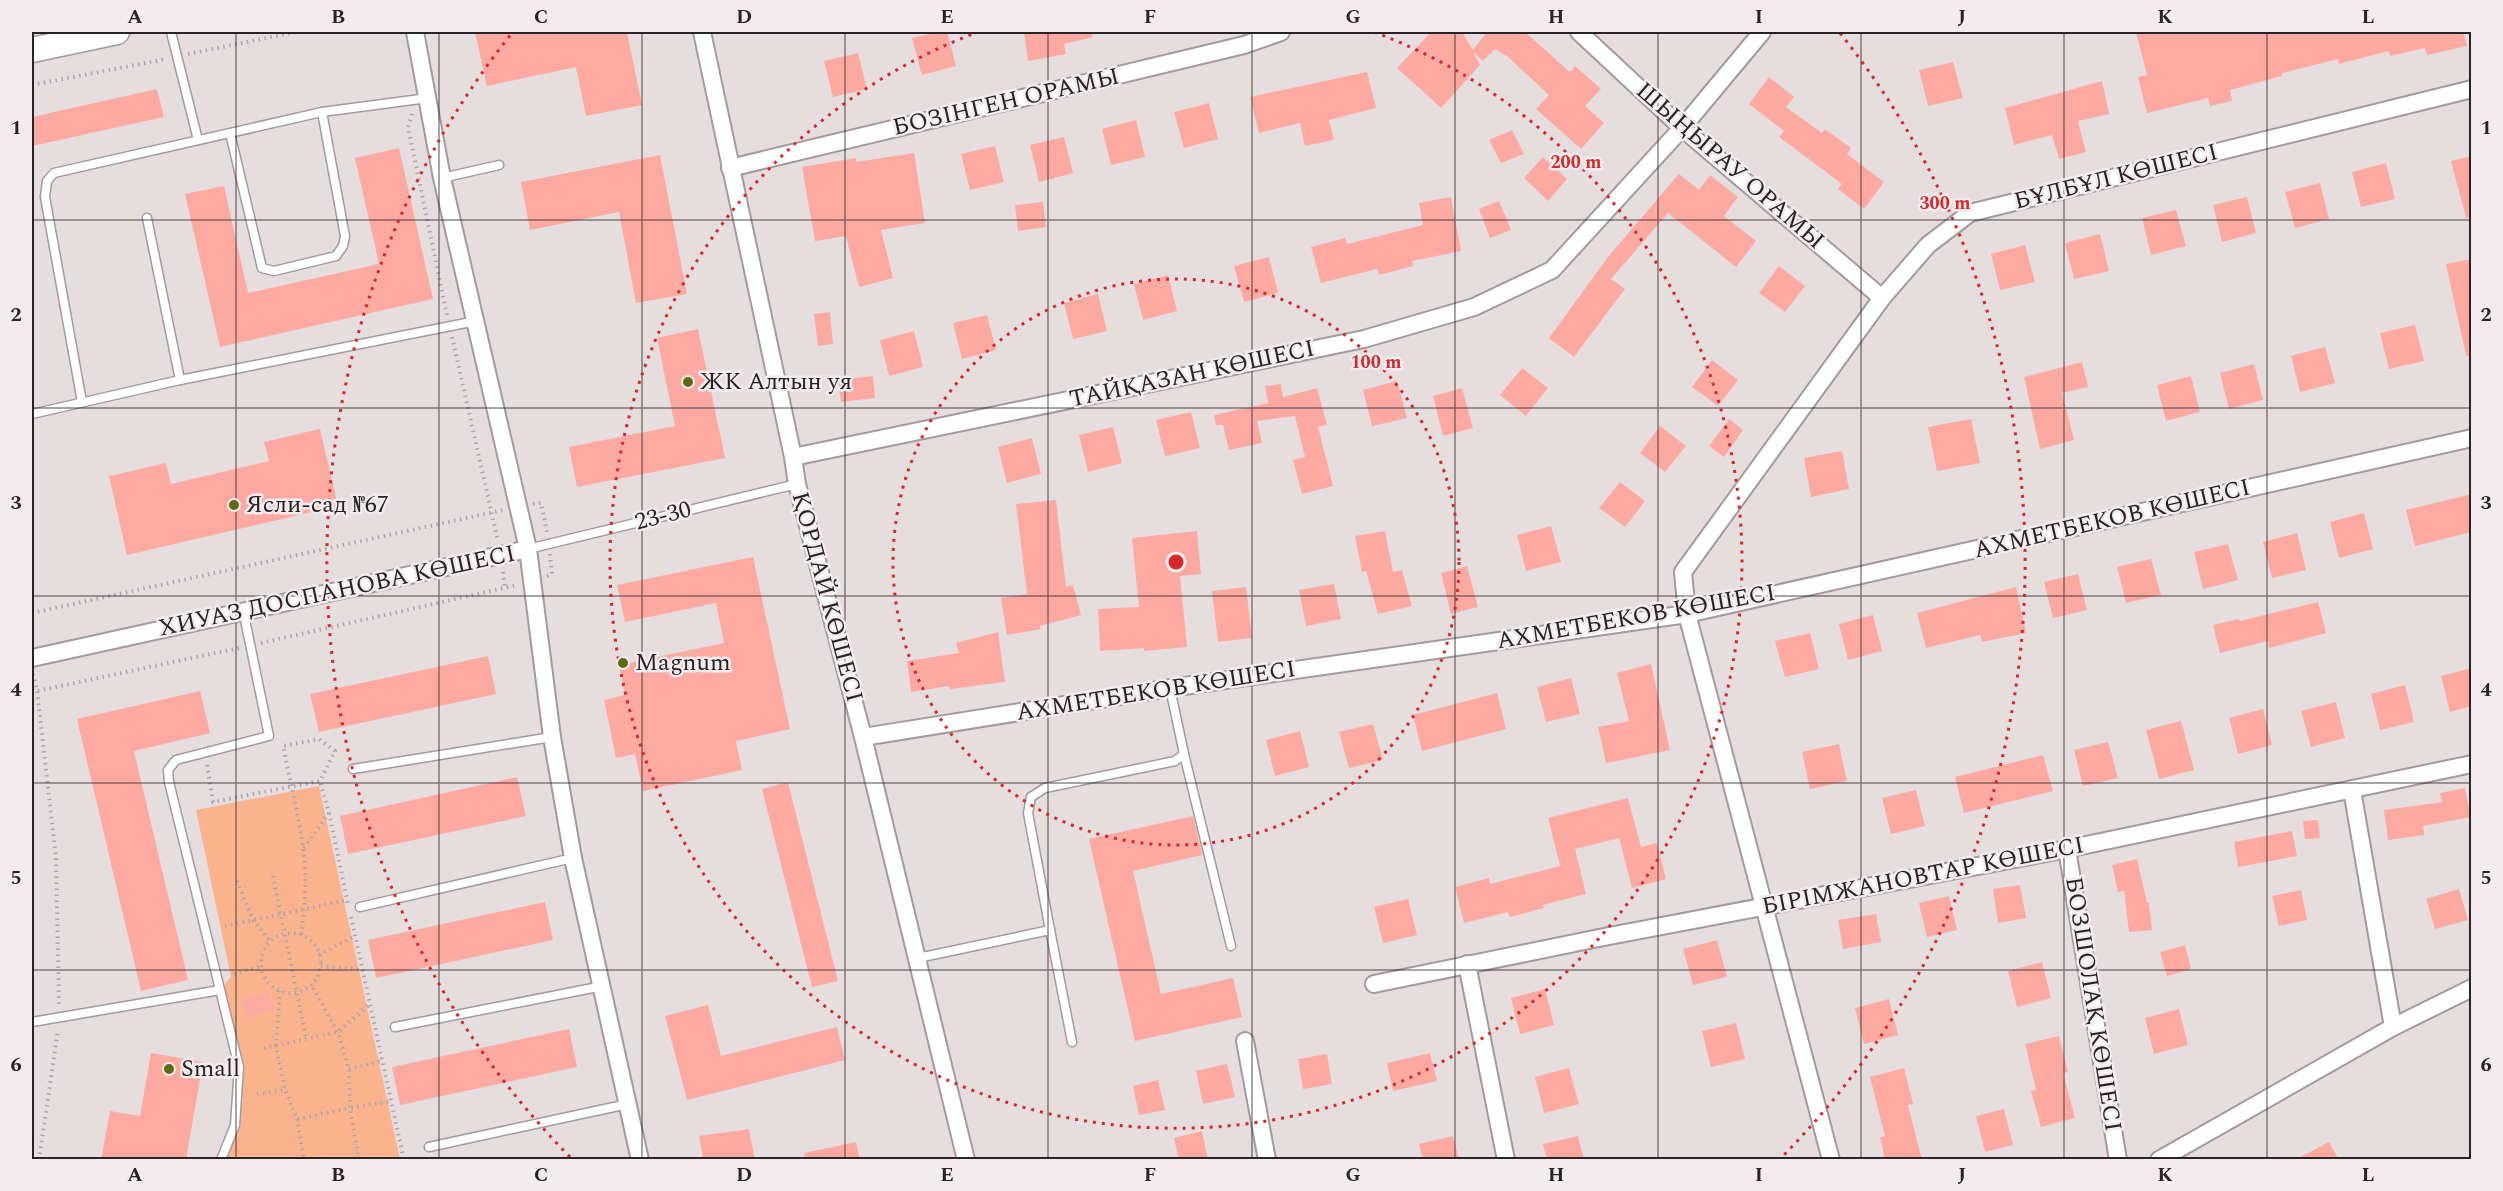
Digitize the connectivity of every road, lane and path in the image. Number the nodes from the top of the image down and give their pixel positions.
1 (117, 32) edge
2 (171, 32) edge
3 (416, 32) edge
4 (702, 32) edge
5 (1281, 32) edge
6 (1579, 32) edge
7 (1762, 32) edge
8 (32, 50) edge
9 (2472, 89) edge
10 (422, 99) junction
11 (322, 112) junction
12 (1682, 128) junction
13 (230, 133) junction
14 (198, 140) junction
15 (499, 165) dead end
16 (730, 168) junction
17 (442, 178) junction
18 (147, 218) dead end
19 (1882, 298) junction
20 (476, 321) junction
21 (449, 326) junction
22 (180, 380) junction
23 (82, 402) junction
24 (32, 414) edge
25 (2472, 438) edge
26 (794, 457) junction
27 (797, 484) junction
28 (518, 506) junction
29 (493, 513) junction
30 (528, 549) junction
31 (500, 555) junction
32 (532, 581) junction
33 (505, 588) junction
34 (243, 610) junction
35 (32, 613) edge
36 (1687, 614) junction
37 (251, 645) junction
38 (32, 658) edge
39 (32, 669) edge
40 (1170, 688) junction
41 (37, 690) junction
42 (32, 692) edge
43 (552, 736) junction
44 (863, 737) junction
45 (204, 752) junction
46 (1184, 754) junction
47 (2472, 764) edge
48 (353, 770) dead end
49 (320, 780) junction
50 (291, 787) junction
51 (2352, 790) junction
52 (329, 813) junction
53 (304, 849) junction
54 (2067, 849) junction
55 (573, 858) junction
56 (273, 876) dead end
57 (237, 881) dead end
58 (347, 900) junction
59 (1765, 906) junction
60 (360, 908) dead end
61 (304, 910) junction
62 (281, 915) junction
63 (253, 920) junction
64 (225, 926) dead end
65 (1050, 930) junction
66 (284, 934) junction
67 (301, 935) junction
68 (356, 936) junction
69 (270, 941) junction
70 (1231, 946) dead end
71 (320, 955) junction
72 (918, 958) junction
73 (1467, 964) junction
74 (261, 966) junction
75 (321, 966) junction
76 (363, 970) junction
77 (234, 974) dead end
78 (1374, 984) dead end
79 (311, 985) junction
80 (603, 986) junction
81 (2472, 988) edge
82 (220, 990) junction
83 (280, 991) junction
84 (297, 993) junction
85 (370, 1005) junction
86 (60, 1018) junction
87 (32, 1022) edge
88 (395, 1027) dead end
89 (2392, 1027) junction
90 (338, 1032) junction
91 (306, 1038) junction
92 (1245, 1041) dead end
93 (1072, 1042) dead end
94 (276, 1046) junction
95 (264, 1048) dead end
96 (382, 1061) junction
97 (349, 1069) junction
98 (285, 1090) junction
99 (257, 1094) dead end
100 (392, 1101) junction
101 (629, 1104) junction
102 (350, 1108) junction
103 (297, 1119) junction
104 (429, 1147) dead end
105 (1266, 1152) edge
106 (39, 1160) edge
107 (221, 1160) edge
108 (304, 1160) edge
109 (359, 1160) edge
110 (404, 1160) edge
111 (640, 1160) edge
112 (966, 1160) edge
113 (1506, 1160) edge
114 (1831, 1160) edge
115 (2118, 1160) edge
116 (2159, 1160) edge

1 - 8 street
2 - 14 lane
3 - 10 street
4 - 16 street, ҚОРДАЙ КӨШЕСІ
5 - 16 street, БОЗІНГЕН ОРАМЫ
6 - 12 street, ШЫҢЫРАУ ОРАМЫ
7 - 12 street, ТАЙҚАЗАН КӨШЕСІ
9 - 19 street, БҰЛБҰЛ КӨШЕСІ
10 - 11 lane
10 - 17 street
10 - 21 path
11 - 13 lane
11 - 13 lane
12 - 19 street, ШЫҢЫРАУ ОРАМЫ
12 - 26 street, ТАЙҚАЗАН КӨШЕСІ
13 - 14 lane
14 - 23 lane
15 - 17 lane
16 - 26 street, ҚОРДАЙ КӨШЕСІ
17 - 20 street
18 - 22 lane
19 - 36 street, БҰЛБҰЛ КӨШЕСІ
20 - 21 lane
20 - 28 street
21 - 22 lane
21 - 29 path
22 - 23 lane
23 - 24 lane
25 - 36 street, АХМЕТБЕКОВ КӨШЕСІ
26 - 27 street, ҚОРДАЙ КӨШЕСІ
27 - 30 lane, 23-30
27 - 44 street, ҚОРДАЙ КӨШЕСІ
28 - 29 path
28 - 30 street
29 - 31 path
29 - 35 path
30 - 31 street, ХИУАЗ ДОСПАНОВА КӨШЕСІ
30 - 32 street, ХИУАЗ ДОСПАНОВА КӨШЕСІ
31 - 33 path
31 - 34 street, ХИУАЗ ДОСПАНОВА КӨШЕСІ
32 - 33 path
32 - 43 street, ХИУАЗ ДОСПАНОВА КӨШЕСІ
33 - 37 path
34 - 37 lane
34 - 38 street, ХИУАЗ ДОСПАНОВА КӨШЕСІ
36 - 40 street, АХМЕТБЕКОВ КӨШЕСІ
36 - 59 street, БҰЛБҰЛ КӨШЕСІ
37 - 41 path
37 - 45 lane
39 - 41 path
40 - 44 street, АХМЕТБЕКОВ КӨШЕСІ
40 - 46 lane
41 - 42 path
41 - 86 path
43 - 48 lane
43 - 55 street, ХИУАЗ ДОСПАНОВА КӨШЕСІ
44 - 72 street, ҚОРДАЙ КӨШЕСІ
45 - 50 path
45 - 82 lane
46 - 65 lane
46 - 70 lane
47 - 51 street, БІРІМЖАНОВТАР КӨШЕСІ
49 - 50 path
49 - 50 path
49 - 52 path
50 - 53 path
51 - 54 street, БІРІМЖАНОВТАР КӨШЕСІ
51 - 89 street
52 - 53 path
52 - 58 path
53 - 61 path
54 - 59 street, БІРІМЖАНОВТАР КӨШЕСІ
54 - 115 street, БОЗШОЛАҚ КӨШЕСІ
55 - 60 lane
55 - 80 street, ХИУАЗ ДОСПАНОВА КӨШЕСІ
56 - 62 path
57 - 63 path
58 - 61 path
58 - 68 path
59 - 73 street, БІРІМЖАНОВТАР КӨШЕСІ
59 - 114 street, БҰЛБҰЛ КӨШЕСІ
61 - 62 path
61 - 67 path
62 - 63 path
62 - 66 path
63 - 64 path
63 - 69 path
65 - 72 lane
65 - 93 lane
66 - 67 path
66 - 69 path
66 - 84 path
67 - 71 path
68 - 71 path
68 - 76 path
69 - 74 path
71 - 75 path
72 - 112 street, ҚОРДАЙ КӨШЕСІ
73 - 78 street, БІРІМЖАНОВТАР КӨШЕСІ
73 - 113 street
74 - 77 path
74 - 83 path
75 - 76 path
75 - 79 path
76 - 85 path
79 - 84 path
79 - 90 path
80 - 88 lane
80 - 101 street, ХИУАЗ ДОСПАНОВА КӨШЕСІ
81 - 89 street
82 - 86 lane
82 - 107 lane
83 - 84 path
83 - 94 path
84 - 91 path
85 - 90 path
85 - 96 path
86 - 87 lane
86 - 106 path
89 - 116 street
90 - 91 path
90 - 97 path
91 - 94 path
92 - 105 street
94 - 95 path
94 - 98 path
96 - 97 path
96 - 100 path
97 - 102 path
98 - 99 path
98 - 103 path
100 - 102 path
100 - 110 path
101 - 104 lane
101 - 111 street, ХИУАЗ ДОСПАНОВА КӨШЕСІ
102 - 103 path
102 - 109 path
103 - 108 path

